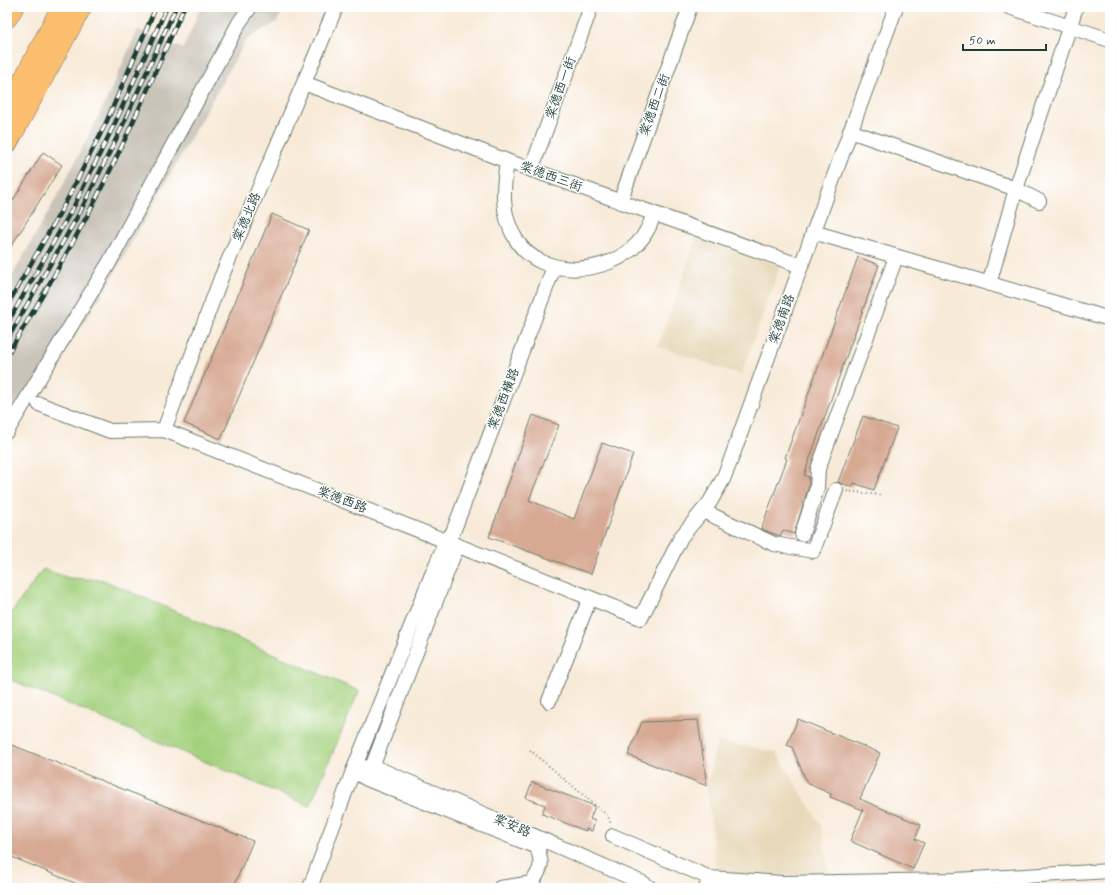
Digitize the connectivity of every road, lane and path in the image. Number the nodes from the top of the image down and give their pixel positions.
1 (13, 7) edge
2 (62, 7) edge
3 (81, 7) edge
4 (250, 7) edge
5 (336, 7) edge
6 (590, 7) edge
7 (690, 7) edge
8 (896, 7) edge
9 (1009, 7) edge
10 (1076, 7) edge
11 (7, 17) edge
12 (1069, 26) junction
13 (1110, 40) edge
14 (304, 83) junction
15 (29, 105) junction
16 (7, 112) edge
17 (850, 131) junction
18 (7, 143) edge
19 (7, 158) edge
20 (507, 161) junction
21 (531, 170) junction
22 (1016, 189) junction
23 (1039, 200) dead end
24 (620, 202) junction
25 (654, 214) junction
26 (813, 232) junction
27 (896, 257) junction
28 (801, 266) junction
29 (554, 267) junction
30 (989, 284) junction
31 (1110, 319) edge
32 (39, 404) dead end
33 (164, 430) junction
34 (7, 431) edge
35 (836, 490) joint
36 (880, 495) dead end
37 (703, 511) junction
38 (802, 534) dead end
39 (452, 539) junction
40 (590, 598) junction
41 (641, 618) joint
42 (549, 701) dead end
43 (530, 750) dead end
44 (372, 766) junction
45 (353, 772) junction
46 (367, 780) junction
47 (613, 836) joint
48 (1110, 871) edge
49 (708, 883) edge
50 (862, 884) edge
51 (310, 888) edge
52 (500, 888) edge
53 (650, 888) edge

1 - 11 highway
2 - 16 highway
3 - 15 highway
4 - 34 street
5 - 14 street, 棠德北路
6 - 21 street, 棠德西一街
7 - 24 street, 棠德西二街
8 - 17 street, 棠德南路
9 - 12 street
10 - 12 street
12 - 13 street
12 - 22 street
14 - 20 street, 棠德西三街
14 - 33 street, 棠德北路
15 - 18 highway
15 - 19 highway
17 - 22 street
17 - 26 street, 棠德南路
20 - 21 street, 棠德西三街
20 - 29 street
21 - 24 street, 棠德西三街
22 - 23 street
22 - 30 street
24 - 25 street, 棠德西三街
25 - 28 street, 棠德西三街
25 - 29 street
26 - 27 street
26 - 28 street, 棠德南路
27 - 30 street
27 - 38 street
28 - 37 street, 棠德南路
29 - 39 street, 棠德西横路
30 - 31 street
32 - 33 street, 棠德西路
33 - 39 street, 棠德西路
35 - 36 path
35 - 37 street
37 - 41 street, 棠德南路
39 - 40 street, 棠德西路
39 - 44 street
39 - 45 street
40 - 41 street, 棠德西路
40 - 42 street
43 - 47 path
44 - 45 street
44 - 46 street
44 - 53 street, 棠安路
45 - 46 street, 棠安路
45 - 51 street
46 - 52 street, 棠安路
47 - 49 street
48 - 50 street
49 - 50 street

